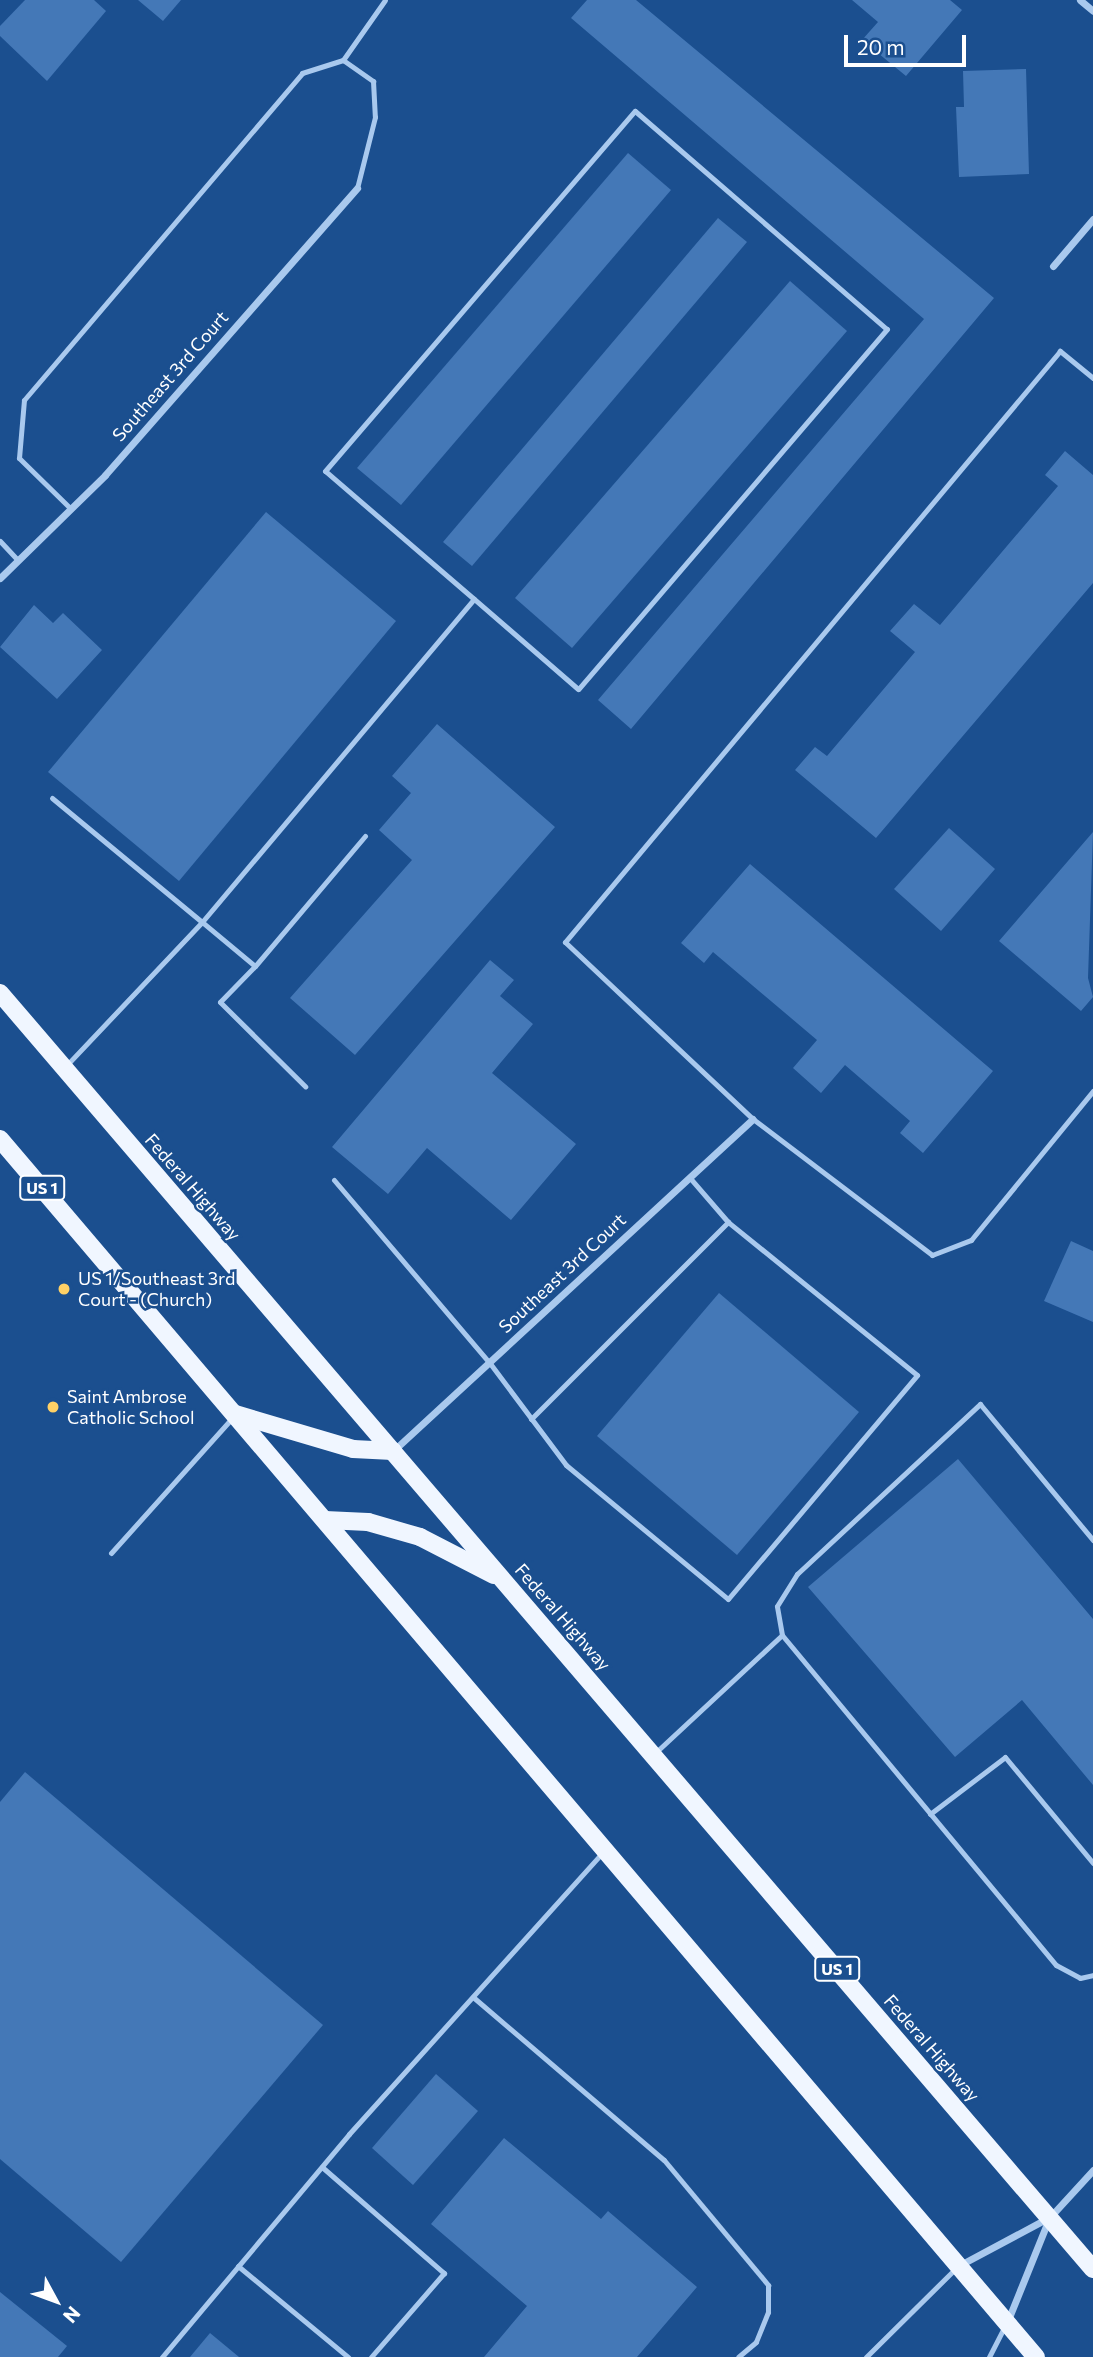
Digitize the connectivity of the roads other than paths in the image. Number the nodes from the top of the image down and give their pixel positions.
1 (385, 0) edge
2 (1080, 0) edge
3 (1093, 11) edge
4 (343, 60) junction
5 (357, 188) joint
6 (1093, 219) edge
7 (1053, 266) dead end
8 (1093, 379) edge
9 (69, 507) junction
10 (0, 541) edge
11 (18, 560) junction
12 (0, 578) edge
13 (474, 599) junction
14 (51, 798) dead end
15 (365, 836) dead end
16 (202, 922) junction
17 (255, 966) junction
18 (0, 993) edge
19 (64, 1068) junction
20 (305, 1086) dead end
21 (1093, 1091) edge
22 (753, 1119) junction
23 (0, 1139) edge
24 (690, 1178) junction
25 (334, 1180) dead end
26 (728, 1222) junction
27 (489, 1362) junction
28 (235, 1414) junction
29 (531, 1419) junction
30 (393, 1451) junction
31 (325, 1520) junction
32 (1093, 1539) edge
33 (111, 1553) dead end
34 (503, 1580) junction
35 (782, 1635) junction
36 (653, 1755) junction
37 (930, 1814) junction
38 (605, 1850) junction
39 (1093, 1863) edge
40 (1093, 1975) edge
41 (472, 1997) junction
42 (322, 2166) junction
43 (1093, 2170) edge
44 (1049, 2217) junction
45 (960, 2265) junction
46 (238, 2266) junction
47 (1093, 2269) edge
48 (1007, 2323) junction
49 (163, 2357) edge
50 (348, 2357) edge
51 (371, 2357) edge
52 (738, 2357) edge
53 (866, 2357) edge
54 (989, 2357) edge
55 (1036, 2357) edge

1 - 4 lane
2 - 3 street
4 - 5 lane
4 - 9 lane
5 - 9 street, Southeast 3rd Court
6 - 7 street
8 - 22 lane
9 - 11 street, Southeast 3rd Court
10 - 11 lane
11 - 12 street, Southeast 3rd Court
13 - 13 lane
13 - 16 lane
14 - 16 lane
15 - 17 lane
16 - 17 lane
16 - 19 lane
17 - 20 lane
18 - 19 main road, Federal Highway / US 1
19 - 30 main road, Federal Highway / US 1
21 - 22 lane
22 - 24 street, Southeast 3rd Court
23 - 28 main road, US 1
24 - 26 lane
24 - 27 street, Southeast 3rd Court
25 - 27 lane
26 - 29 lane
26 - 29 lane
27 - 29 lane
27 - 30 street, Southeast 3rd Court
28 - 30 main road
28 - 31 main road, US 1
28 - 33 lane
30 - 34 main road, Federal Highway / US 1
31 - 34 main road
31 - 38 main road, US 1
32 - 35 lane
34 - 36 main road, Federal Highway / US 1
35 - 36 lane
35 - 37 lane
36 - 44 main road, Federal Highway / US 1
37 - 39 lane
37 - 40 lane
38 - 41 lane
38 - 45 main road, US 1
41 - 42 lane
41 - 52 lane
42 - 46 lane
42 - 51 lane
43 - 44 street
44 - 45 street
44 - 47 main road, Federal Highway / US 1
44 - 48 street
45 - 48 main road, US 1
45 - 53 lane
46 - 49 lane
46 - 50 lane
48 - 54 lane
48 - 55 main road, US 1

